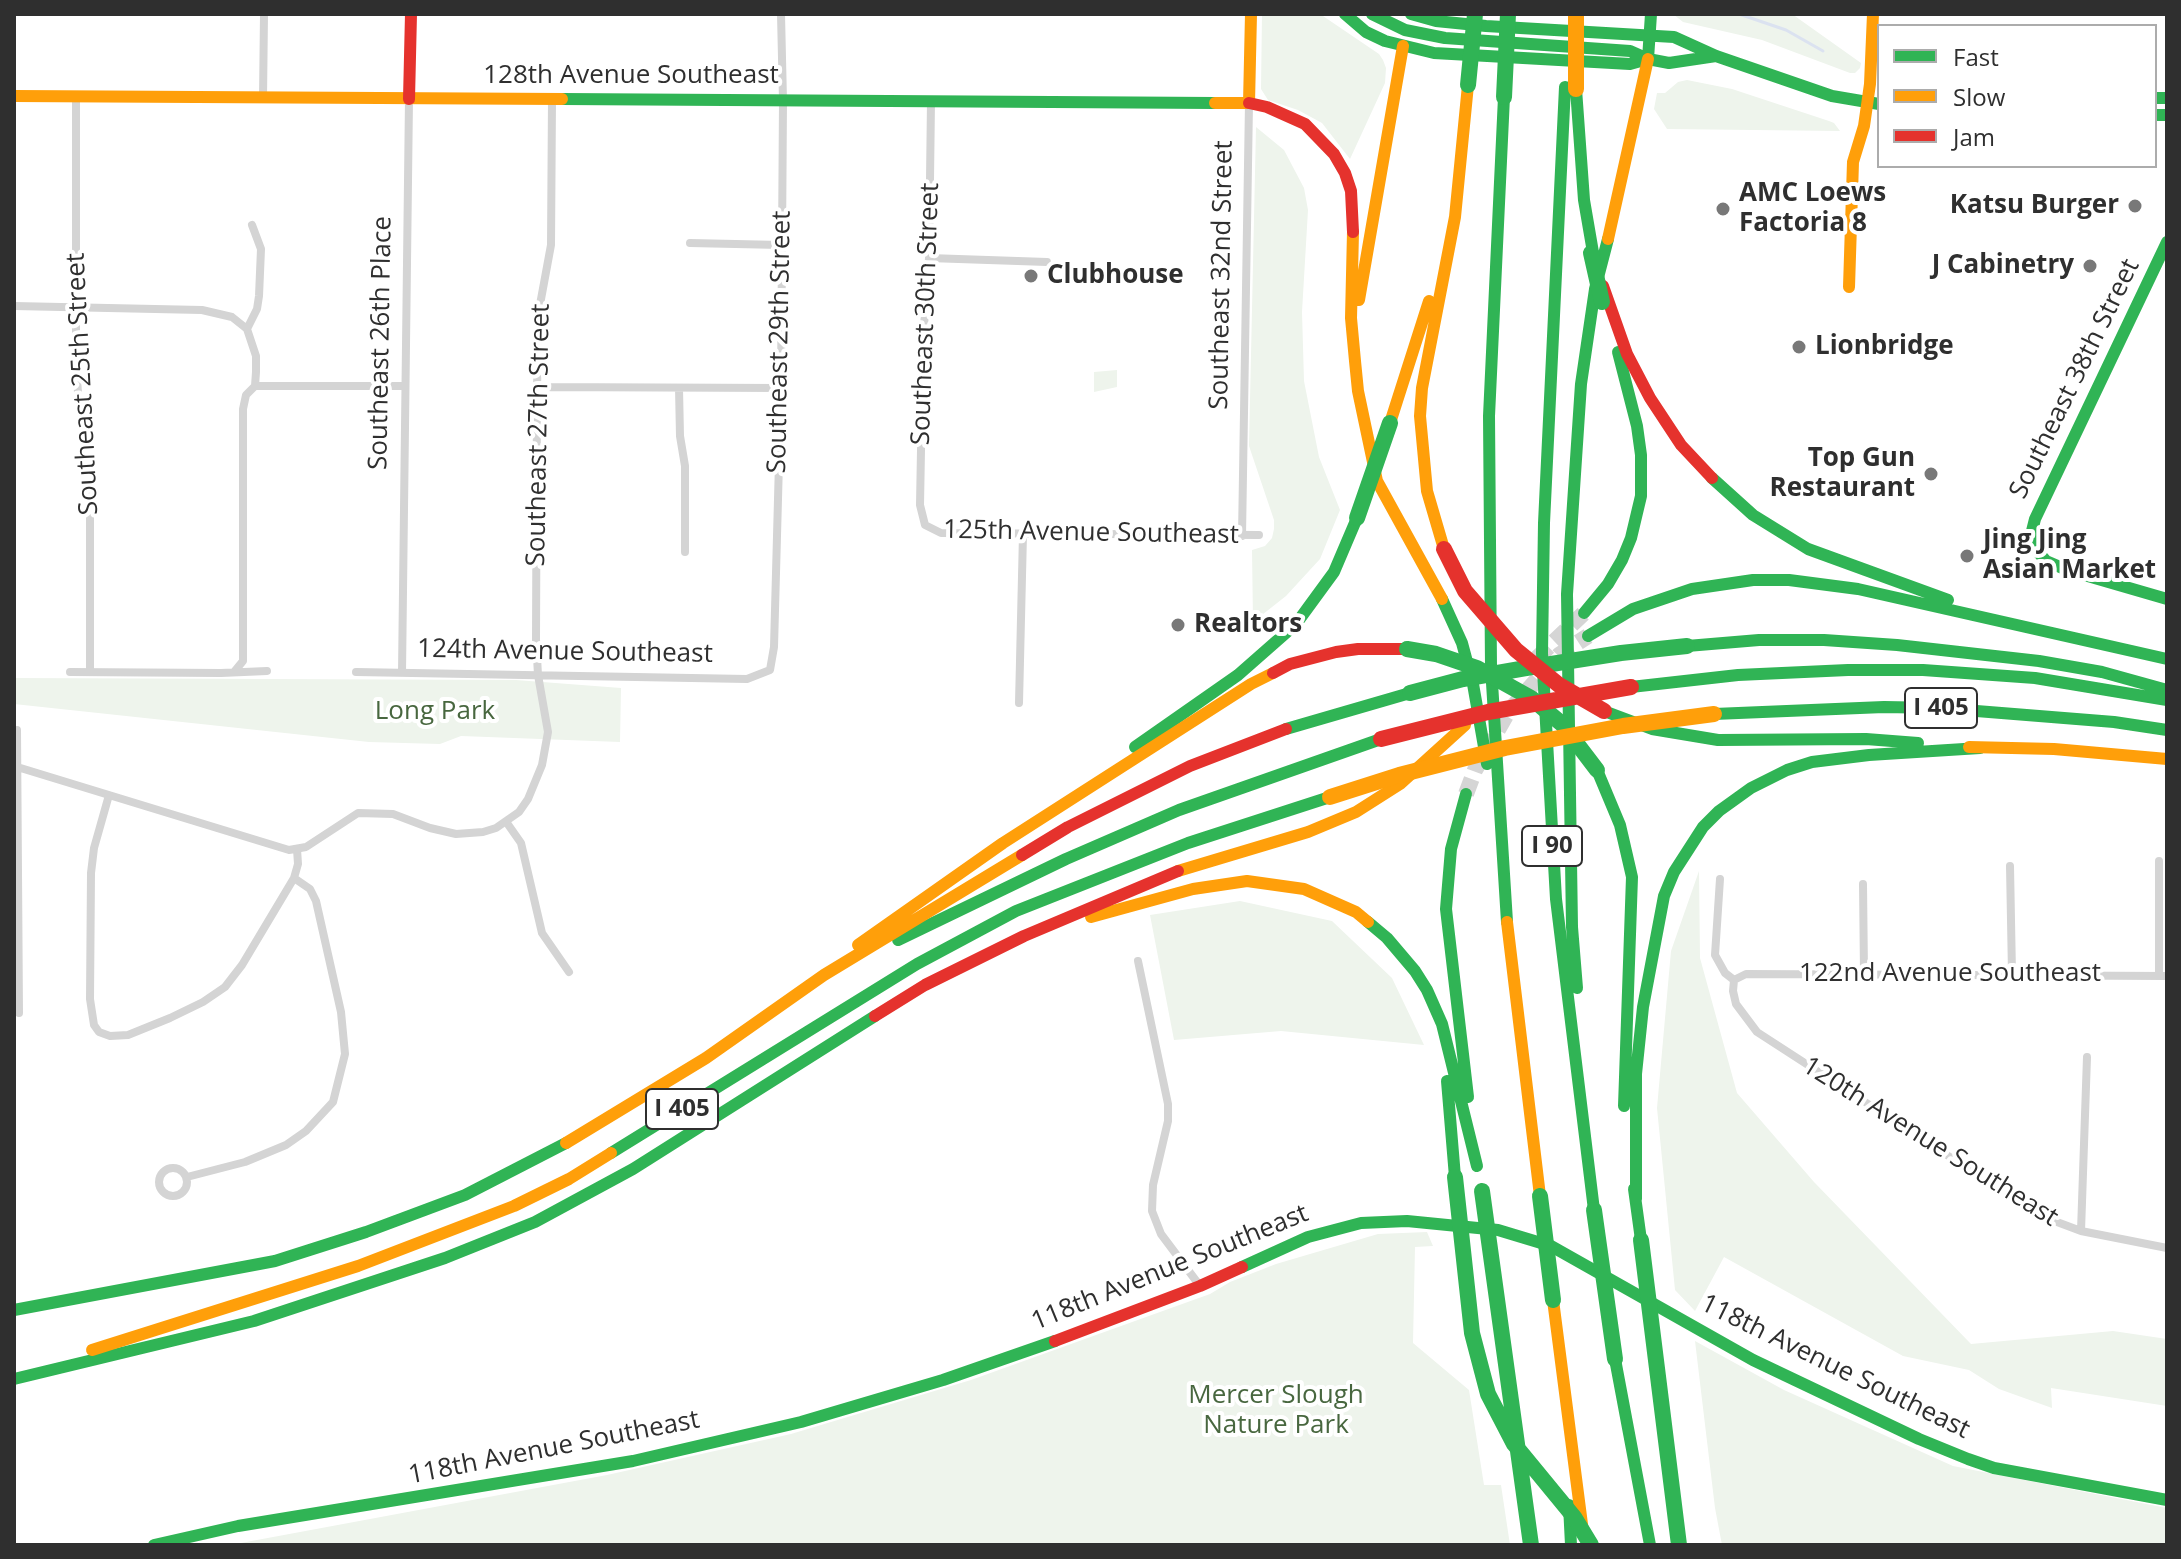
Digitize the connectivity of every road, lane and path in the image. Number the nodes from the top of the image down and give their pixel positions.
1 (264, 14) edge
2 (411, 14) edge
3 (781, 14) edge
4 (1251, 14) edge
5 (1345, 14) edge
6 (1372, 14) edge
7 (1475, 14) edge
8 (1508, 14) edge
9 (1575, 14) edge
10 (1651, 14) edge
11 (1873, 14) edge
12 (1406, 26) edge
13 (1650, 36) junction
14 (1716, 56) junction
15 (1648, 59) junction
16 (1571, 88) junction
17 (14, 96) edge
18 (76, 96) junction
19 (263, 98) junction
20 (409, 99) junction
21 (552, 99) junction
22 (783, 101) junction
23 (931, 101) junction
24 (1249, 103) junction
25 (1873, 103) edge
26 (1461, 167) junction
27 (252, 225) dead end
28 (2167, 242) edge
29 (690, 243) dead end
30 (781, 245) junction
31 (929, 258) junction
32 (1047, 262) dead end
33 (1849, 287) dead end
34 (1605, 301) junction
35 (14, 306) edge
36 (76, 308) junction
37 (247, 329) junction
38 (1355, 361) junction
39 (255, 386) junction
40 (404, 386) junction
41 (537, 387) junction
42 (679, 388) junction
43 (781, 388) junction
44 (925, 525) joint
45 (1023, 534) junction
46 (1259, 535) dead end
47 (1242, 536) junction
48 (685, 552) dead end
49 (2167, 599) edge
50 (1584, 613) tunnel mouth
51 (2022, 625) junction
52 (1588, 636) tunnel mouth
53 (2167, 659) edge
54 (770, 670) joint
55 (267, 671) dead end
56 (70, 672) dead end
57 (90, 672) junction
58 (234, 672) junction
59 (356, 672) dead end
60 (402, 673) junction
61 (538, 675) junction
62 (2167, 690) edge
63 (2167, 700) edge
64 (1019, 703) dead end
65 (1465, 725) dead end
66 (17, 730) dead end
67 (2167, 730) edge
68 (1980, 748) junction
69 (2167, 759) edge
70 (16, 767) edge
71 (1466, 794) tunnel mouth
72 (109, 795) junction
73 (507, 823) junction
74 (1499, 834) junction
75 (1003, 843) junction
76 (297, 849) junction
77 (2159, 861) dead end
78 (2010, 866) dead end
79 (294, 878) junction
80 (1720, 879) dead end
81 (1863, 884) dead end
82 (1024, 936) junction
83 (1138, 961) dead end
84 (569, 972) dead end
85 (1864, 973) junction
86 (2012, 974) junction
87 (824, 975) junction
88 (2163, 976) edge
89 (1734, 980) junction
90 (1427, 990) junction
91 (773, 1012) junction
92 (19, 1013) dead end
93 (2087, 1057) dead end
94 (1585, 1141) junction
95 (1477, 1166) junction
96 (187, 1177) dead end
97 (1636, 1199) junction
98 (2081, 1231) junction
99 (2167, 1248) edge
100 (1200, 1286) junction
101 (14, 1310) edge
102 (1615, 1359) junction
103 (14, 1376) edge
104 (1665, 1439) junction
105 (1571, 1455) junction
106 (2167, 1500) edge
107 (154, 1545) edge
108 (1531, 1545) edge
109 (1571, 1545) edge
110 (1585, 1545) edge
111 (1591, 1545) edge
112 (1639, 1545) edge
113 (1650, 1545) edge
114 (1679, 1545) edge
115 (1687, 1545) edge

1 - 19 street
2 - 20 main road, Southeast 26th Place
3 - 22 street, Southeast 29th Street
4 - 24 main road, Southeast 32nd Street
5 - 12 main road
6 - 12 main road
7 - 26 main road, bridge
8 - 74 main road, I 90, bridge
9 - 16 main road, bridge
10 - 13 main road
11 - 25 main road
12 - 13 main road
12 - 15 main road
12 - 38 main road
13 - 14 main road
13 - 15 main road
14 - 15 main road
14 - 25 main road
15 - 94 main road
16 - 34 main road, bridge
16 - 94 main road, I 90
17 - 18 main road, 128th Avenue Southeast
18 - 19 main road, 128th Avenue Southeast
18 - 36 street, Southeast 25th Street
19 - 20 main road, 128th Avenue Southeast
20 - 21 main road, 128th Avenue Southeast
20 - 40 street, Southeast 26th Place
21 - 22 main road, 128th Avenue Southeast
21 - 41 street, Southeast 27th Street
22 - 23 main road, 128th Avenue Southeast
22 - 30 street, Southeast 29th Street
23 - 24 main road, 128th Avenue Southeast
23 - 31 street, Southeast 30th Street
24 - 38 main road, 128th Avenue Southeast
24 - 47 street, Southeast 32nd Street
25 - 33 main road
26 - 68 main road, bridge
26 - 75 main road, bridge
27 - 37 street
28 - 49 main road, Southeast 38th Street
29 - 30 street
30 - 43 street, Southeast 29th Street
31 - 32 street
31 - 44 street, Southeast 30th Street
34 - 50 main road
34 - 51 main road
35 - 36 street
36 - 37 street
36 - 57 street, Southeast 25th Street
37 - 39 street
38 - 74 main road
39 - 40 street
39 - 58 street
40 - 60 street, Southeast 26th Place
41 - 42 street
41 - 61 street, Southeast 27th Street
42 - 43 street
42 - 48 street
43 - 54 street, Southeast 29th Street
44 - 45 street, 125th Avenue Southeast
45 - 47 street, 125th Avenue Southeast
45 - 64 street
46 - 47 street, 125th Avenue Southeast
51 - 52 main road
51 - 53 main road
54 - 61 street, 124th Avenue Southeast
55 - 58 street
56 - 57 street
57 - 58 street
59 - 60 street, 124th Avenue Southeast
60 - 61 street, 124th Avenue Southeast
61 - 73 street, Southeast 27th Street
62 - 87 main road, I 405, bridge
63 - 87 main road, bridge
65 - 82 main road
66 - 70 street
67 - 103 main road, I 405, bridge
68 - 69 main road
68 - 97 main road
70 - 72 street
70 - 92 street
71 - 95 main road
72 - 76 street
72 - 79 street
73 - 76 street
73 - 84 street
74 - 105 main road, I 90, bridge
75 - 91 main road
75 - 97 main road, bridge
76 - 79 street
77 - 88 street
78 - 86 street
79 - 96 street
80 - 89 street, 120th Avenue Southeast
81 - 85 street
82 - 90 main road
82 - 103 main road
83 - 100 street
85 - 86 street, 122nd Avenue Southeast
85 - 89 street, 122nd Avenue Southeast
86 - 88 street, 122nd Avenue Southeast
87 - 91 main road, I 405
89 - 98 street, 120th Avenue Southeast
90 - 95 main road
90 - 111 main road, bridge
91 - 101 main road, I 405
93 - 98 street
94 - 102 main road, I 90, bridge
95 - 108 main road, bridge
97 - 104 main road, bridge
98 - 99 street, 120th Avenue Southeast
100 - 106 main road, 118th Avenue Southeast
100 - 107 main road, 118th Avenue Southeast
102 - 112 main road, I 90
102 - 113 main road
104 - 114 main road, bridge
104 - 115 main road, bridge
105 - 109 main road, bridge
105 - 110 main road, I 90, bridge

